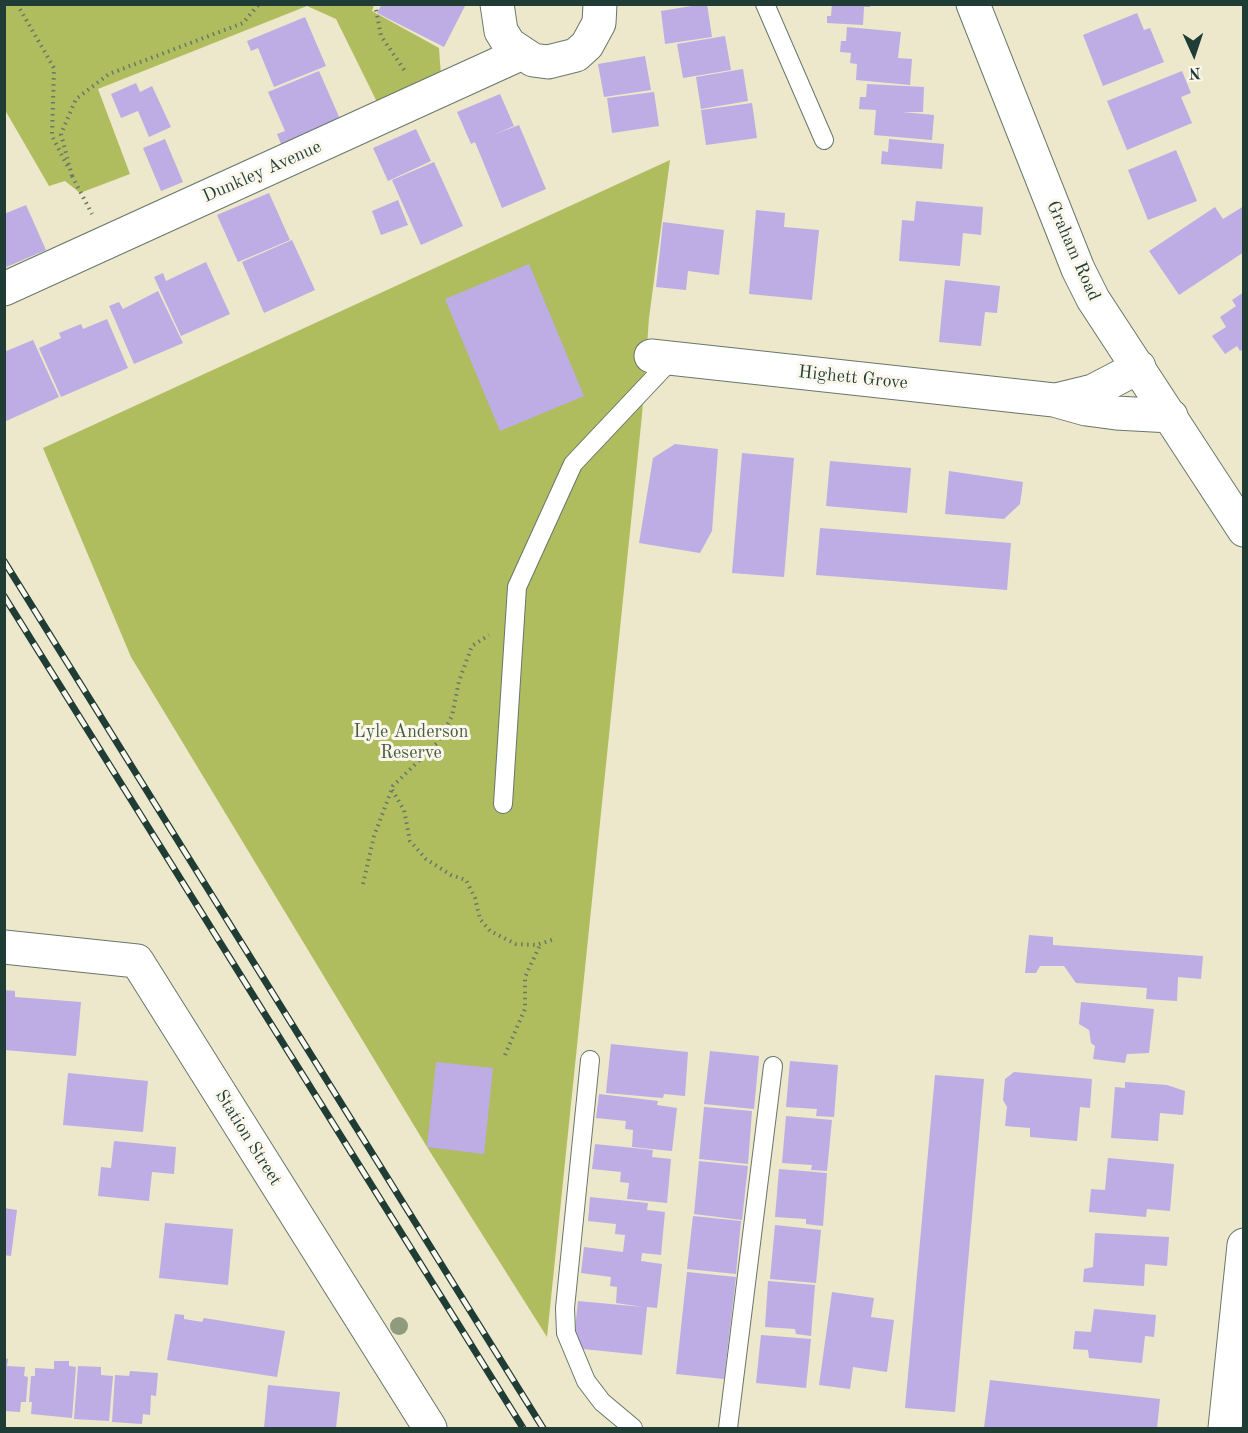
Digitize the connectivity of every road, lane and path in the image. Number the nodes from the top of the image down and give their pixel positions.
1 (17, 4) edge
2 (259, 4) edge
3 (375, 4) edge
4 (497, 4) edge
5 (628, 4) edge
6 (765, 4) edge
7 (973, 8) edge
8 (599, 14) edge
9 (520, 54) junction
10 (425, 99) junction
11 (824, 140) dead end
12 (72, 176) junction
13 (105, 242) junction
14 (4, 289) edge
15 (662, 357) joint
16 (1139, 368) junction
17 (1054, 400) junction
18 (1171, 416) junction
19 (1244, 530) edge
20 (514, 618) junction
21 (392, 789) junction
22 (503, 804) dead end
23 (363, 884) dead end
24 (555, 939) dead end
25 (541, 944) junction
26 (4, 948) edge
27 (505, 1055) dead end
28 (590, 1060) dead end
29 (773, 1066) dead end
30 (1244, 1245) edge
31 (430, 1428) edge
32 (633, 1428) edge
33 (728, 1428) edge
34 (1225, 1428) edge

1 - 12 path
2 - 12 path
3 - 10 path
4 - 9 street
5 - 8 street
6 - 11 lane
7 - 16 street, Graham Road
8 - 9 street
9 - 10 street, Dunkley Avenue
10 - 13 street, Dunkley Avenue
12 - 13 path
13 - 14 street, Dunkley Avenue
15 - 17 street, Highett Grove
15 - 20 lane
16 - 17 street, Highett Grove
16 - 18 street, Graham Road
17 - 18 street, Highett Grove
18 - 19 street, Graham Road
20 - 21 path
20 - 22 lane
21 - 23 path
21 - 25 path
24 - 25 path
25 - 27 path
26 - 31 street, Station Street
28 - 32 lane
29 - 33 lane
30 - 34 street

